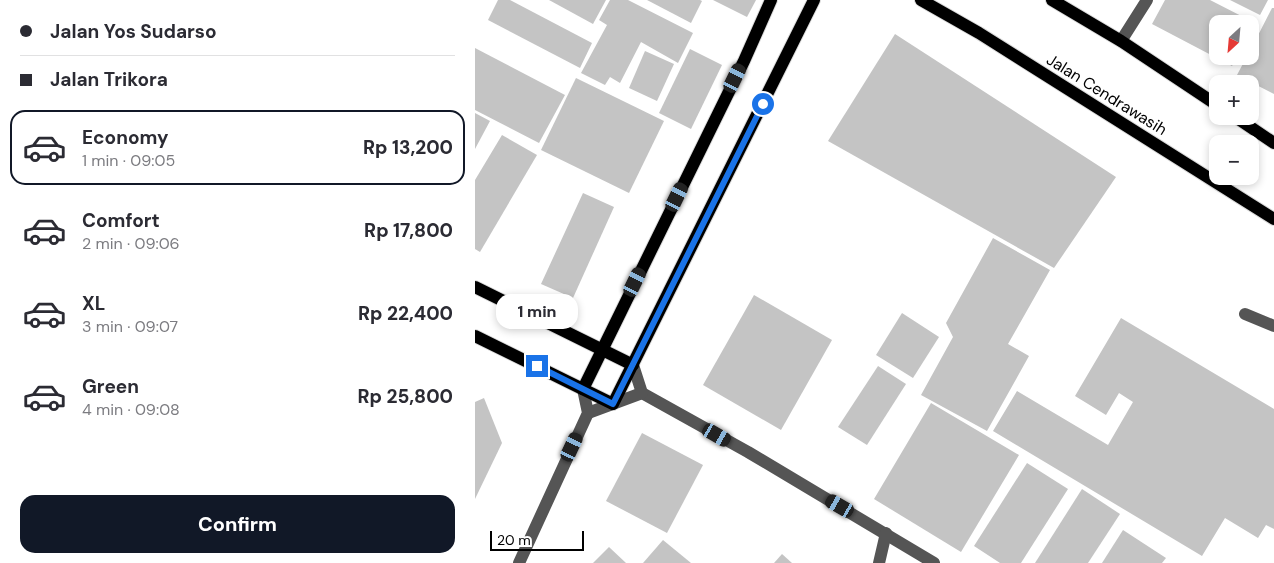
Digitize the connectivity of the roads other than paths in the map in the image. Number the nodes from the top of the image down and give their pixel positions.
1 (771, 0) edge
2 (814, 0) edge
3 (921, 0) edge
4 (1052, 0) edge
5 (1147, 0) edge
6 (1121, 41) junction
7 (1209, 100) edge
8 (1247, 125) edge
9 (1274, 143) edge
10 (1274, 219) edge
11 (475, 287) edge
12 (1245, 314) dead end
13 (1274, 326) edge
14 (475, 336) edge
15 (602, 350) junction
16 (633, 365) junction
17 (583, 389) junction
18 (642, 393) junction
19 (613, 404) junction
20 (588, 413) junction
21 (886, 533) junction
22 (519, 563) edge
23 (879, 563) edge
24 (934, 563) edge

1 - 15 main road
2 - 16 main road
3 - 10 main road, Jalan Cendrawasih
4 - 6 main road
5 - 6 street
6 - 7 main road
8 - 9 main road
11 - 15 main road
12 - 13 street
14 - 17 main road
15 - 16 main road
15 - 17 main road
16 - 18 street
16 - 19 main road
17 - 19 main road
17 - 20 street
18 - 19 street
18 - 21 street
19 - 20 street
20 - 22 street
21 - 23 street
21 - 24 street

